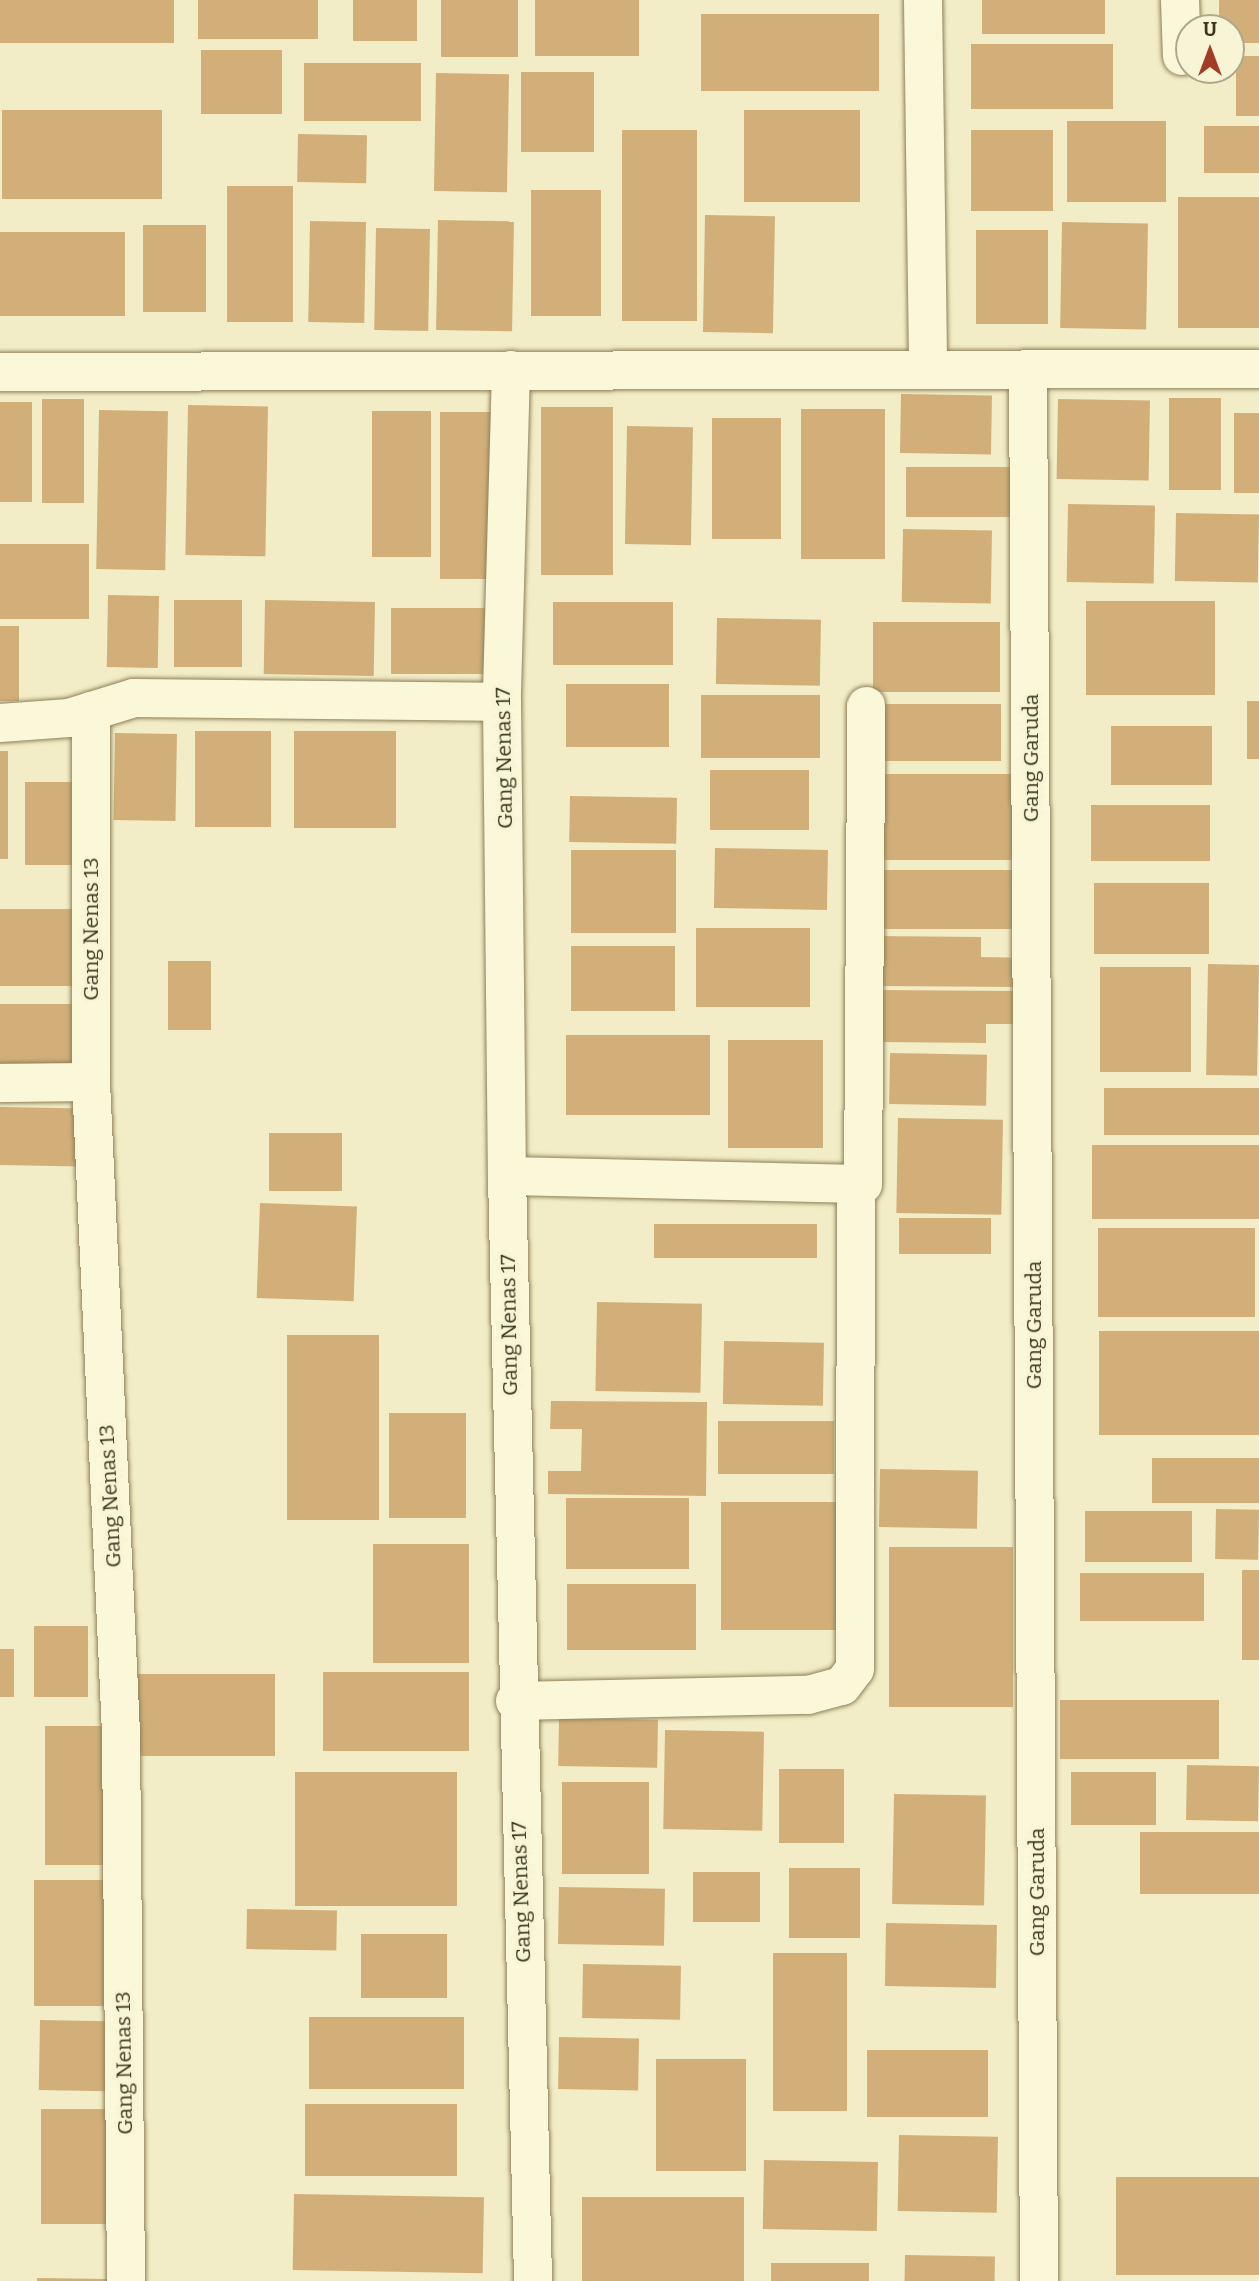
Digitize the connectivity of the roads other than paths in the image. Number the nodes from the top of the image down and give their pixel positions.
1 (923, 0) edge
2 (928, 369) junction
3 (1028, 369) junction
4 (1259, 369) edge
5 (511, 370) junction
6 (0, 372) edge
7 (502, 702) junction
8 (866, 706) dead end
9 (90, 711) junction
10 (0, 723) edge
11 (90, 1082) junction
12 (0, 1083) edge
13 (507, 1176) junction
14 (856, 1189) junction
15 (515, 1701) junction
16 (127, 2281) edge
17 (533, 2281) edge
18 (1040, 2281) edge

1 - 2 street
2 - 3 street
2 - 5 street
3 - 4 street
3 - 18 street, Gang Garuda
5 - 6 street
5 - 7 street, Gang Nenas 17
7 - 9 street
7 - 13 street, Gang Nenas 17
8 - 14 street
9 - 10 street
9 - 11 street, Gang Nenas 13
11 - 12 street
11 - 16 street, Gang Nenas 13
13 - 14 street
13 - 15 street, Gang Nenas 17
14 - 15 street
15 - 17 street, Gang Nenas 17

